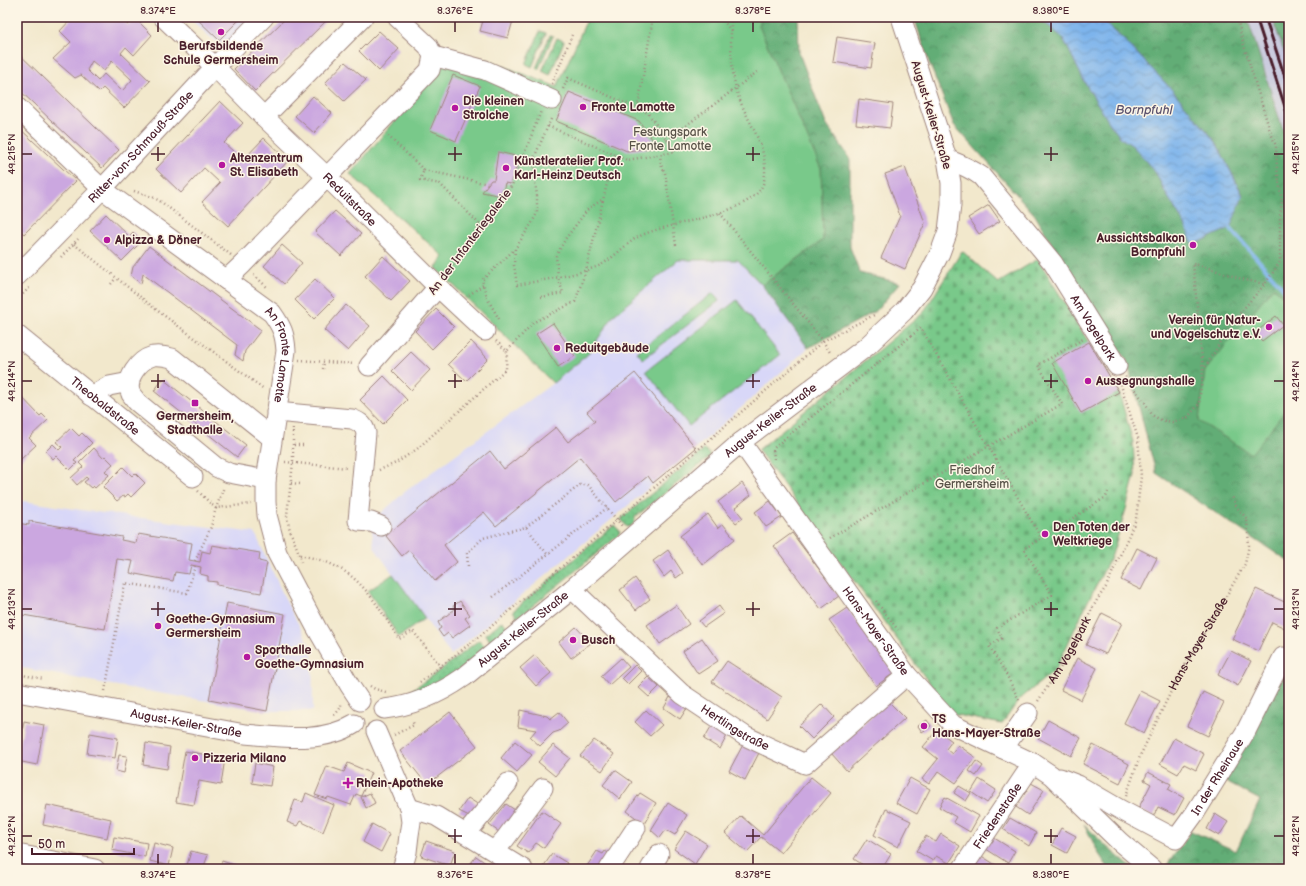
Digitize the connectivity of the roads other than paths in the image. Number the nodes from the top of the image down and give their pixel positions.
1 (163, 17) edge
2 (264, 17) edge
3 (363, 17) edge
4 (398, 17) edge
5 (901, 17) edge
6 (432, 56) junction
7 (215, 67) junction
8 (552, 95) road end
9 (17, 107) edge
10 (264, 117) junction
11 (947, 159) junction
12 (327, 177) junction
13 (102, 189) junction
14 (17, 276) edge
15 (226, 280) junction
16 (438, 287) junction
17 (492, 325) road end
18 (19, 340) edge
19 (369, 366) road end
20 (1116, 366) road end
21 (130, 382) junction
22 (91, 396) junction
23 (278, 406) junction
24 (272, 438) junction
25 (741, 442) junction
26 (193, 477) road end
27 (266, 480) junction
28 (381, 526) dead end
29 (572, 589) junction
30 (1283, 657) dead end
31 (907, 675) junction
32 (17, 692) edge
33 (355, 694) junction
34 (387, 701) junction
35 (1028, 713) road end
36 (354, 724) junction
37 (376, 731) junction
38 (1003, 749) junction
39 (1032, 763) junction
40 (1051, 775) junction
41 (508, 783) dead end
42 (543, 788) dead end
43 (409, 808) junction
44 (1121, 810) joint
45 (636, 828) dead end
46 (466, 834) junction
47 (494, 851) junction
48 (17, 854) edge
49 (95, 869) edge
50 (402, 869) edge
51 (523, 869) edge
52 (609, 869) edge
53 (962, 869) edge
54 (1152, 869) edge

1 - 7 street, Reduitstraße
2 - 7 street, Ritter-von-Schmauß-Straße
3 - 10 street
4 - 6 street
5 - 11 street, August-Keiler-Straße
6 - 8 street
6 - 12 street
7 - 10 street, Reduitstraße
7 - 13 street, Ritter-von-Schmauß-Straße
9 - 13 street, An Fronte Lamotte
10 - 12 street, Reduitstraße
11 - 20 street, Am Vogelpark
11 - 25 street, August-Keiler-Straße
12 - 15 street
12 - 16 street, Reduitstraße
13 - 14 street, Ritter-von-Schmauß-Straße
13 - 15 street, An Fronte Lamotte
15 - 23 street, An Fronte Lamotte
16 - 17 street, Reduitstraße
16 - 19 street, An der Infanteriegalerie
18 - 22 street, Theobaldstraße
21 - 22 street
21 - 24 street
21 - 27 street
22 - 26 street, Theobaldstraße
23 - 24 street, An Fronte Lamotte
23 - 28 street
24 - 27 street, An Fronte Lamotte
25 - 29 street, August-Keiler-Straße
25 - 31 street, Hans-Mayer-Straße
27 - 33 street, An Fronte Lamotte
29 - 31 street, Hertlingstraße
29 - 34 street, August-Keiler-Straße
30 - 44 street, In der Rheinaue
31 - 38 street, Hans-Mayer-Straße
32 - 36 street, August-Keiler-Straße
33 - 34 street
33 - 36 street
34 - 37 street
35 - 38 street
36 - 37 street
37 - 43 street
38 - 39 street, Hans-Mayer-Straße
39 - 40 street, Hans-Mayer-Straße
39 - 53 street, Friedenstraße
40 - 44 street, Hans-Mayer-Straße
40 - 54 street, Hans-Mayer-Straße
41 - 46 street
42 - 47 street
43 - 46 street
43 - 50 street
45 - 52 street
46 - 47 street
47 - 51 street
48 - 49 street

